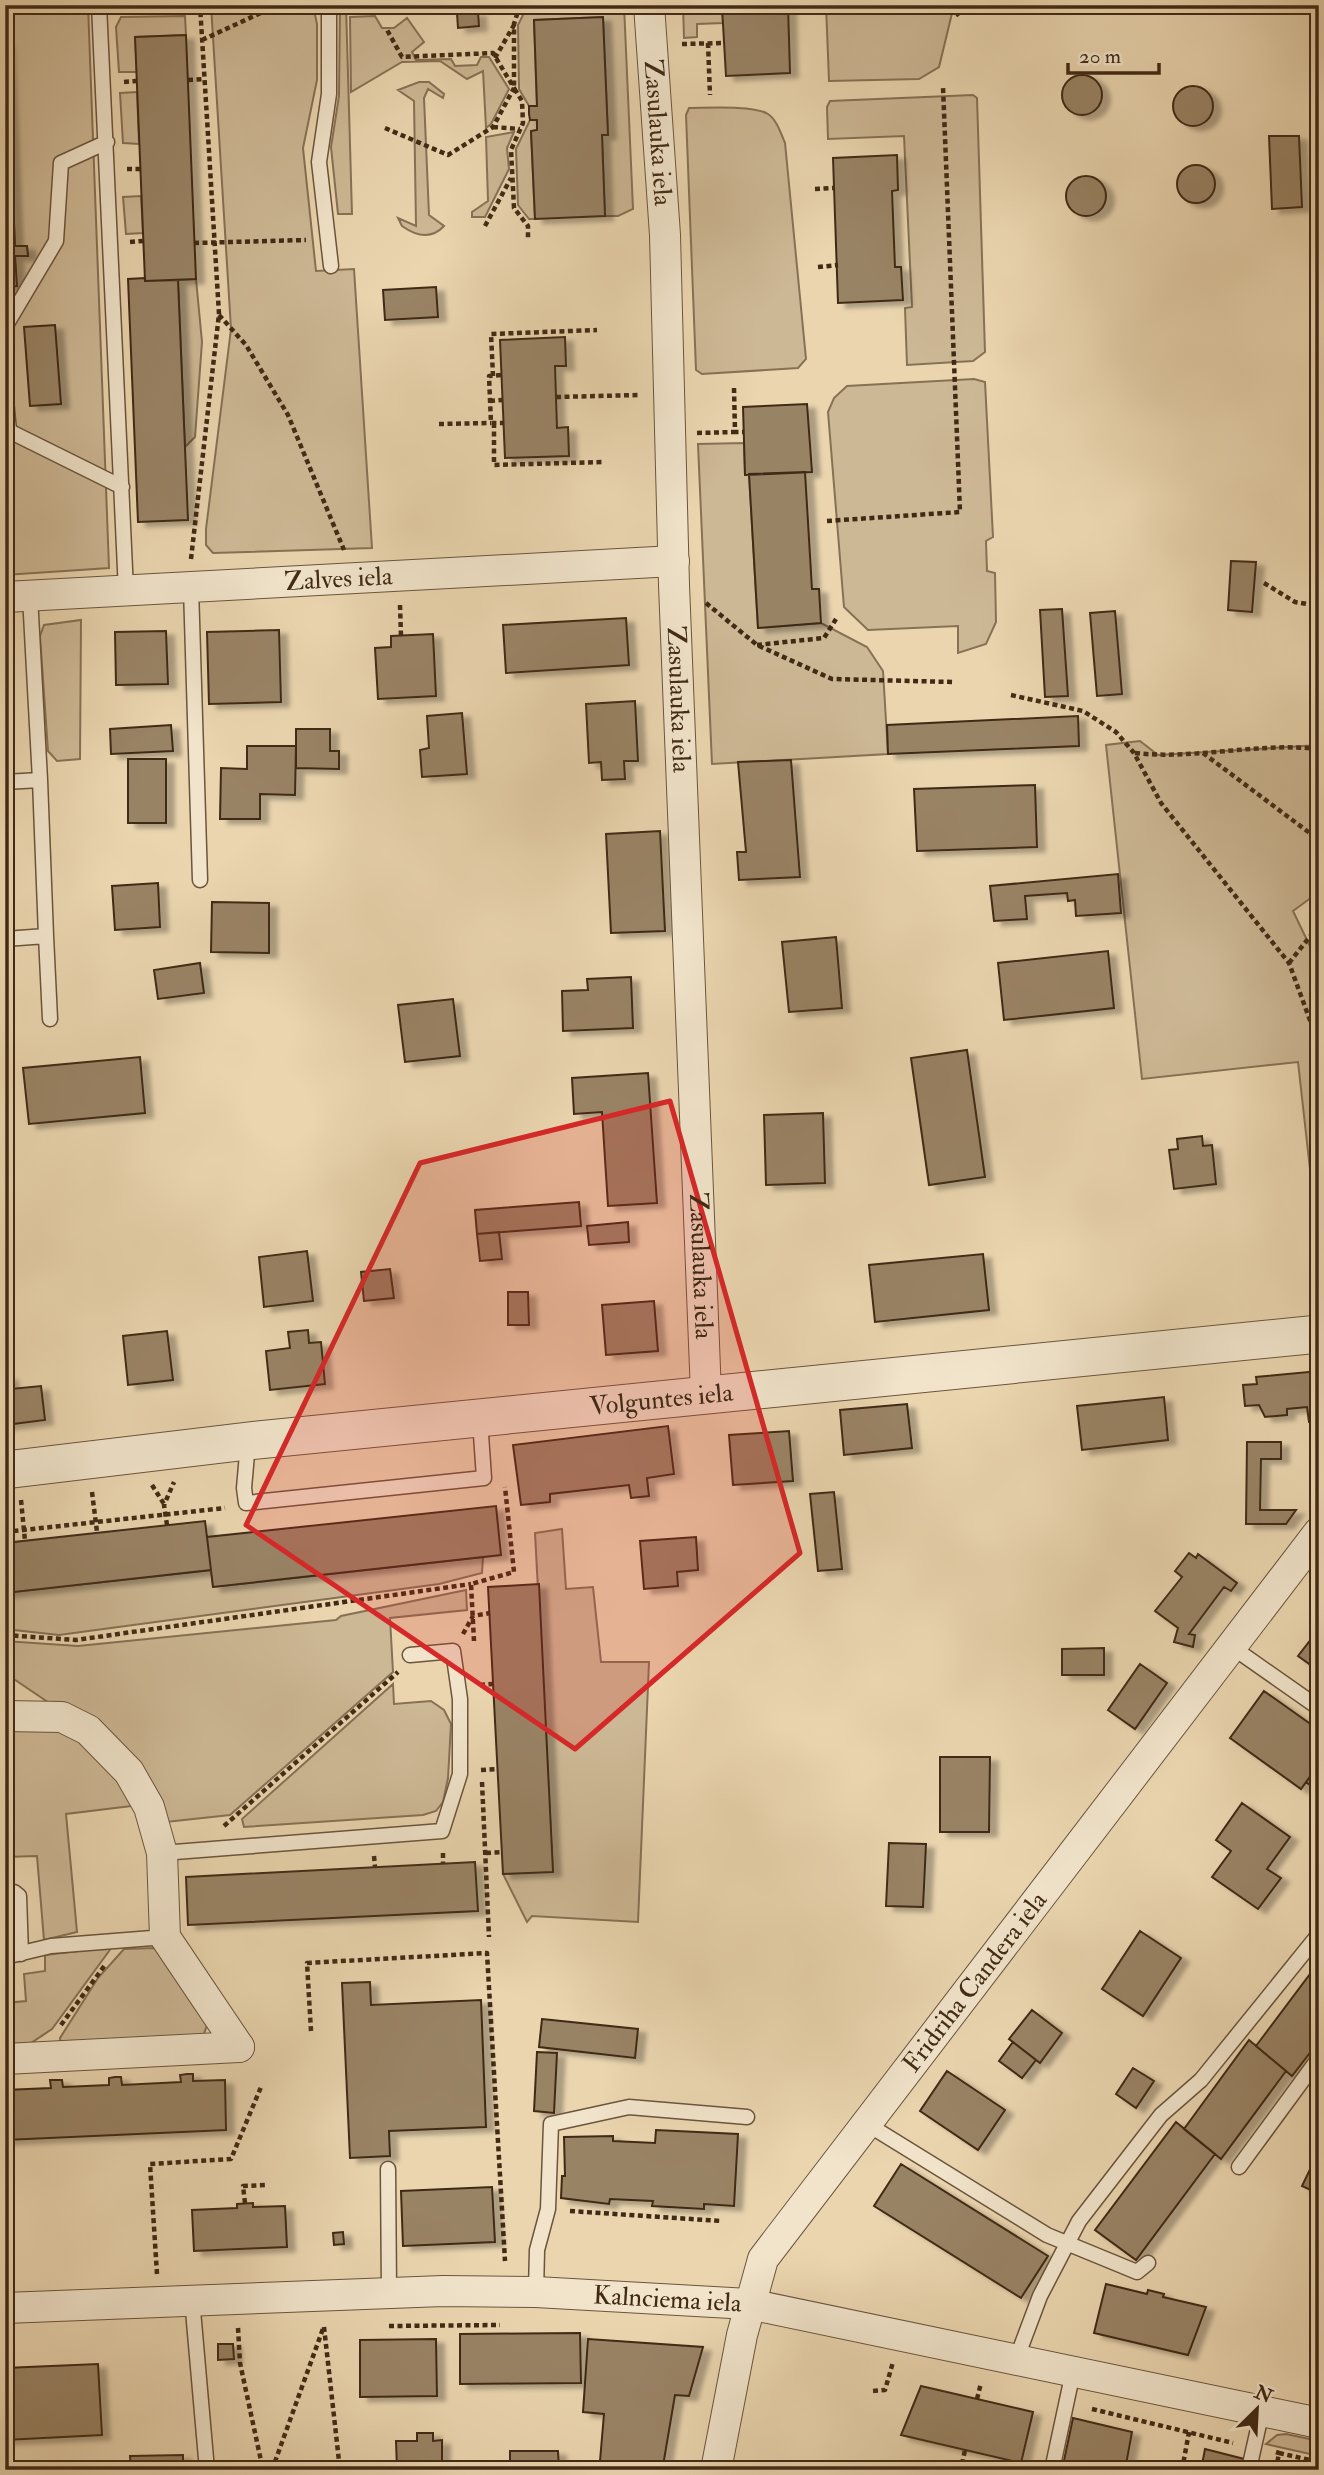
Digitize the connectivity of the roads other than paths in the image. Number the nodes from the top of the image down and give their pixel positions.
1 (99, 5) edge
2 (329, 5) edge
3 (649, 5) edge
4 (107, 142) junction
5 (331, 266) dead end
6 (5, 327) edge
7 (5, 390) edge
8 (122, 487) junction
9 (674, 561) junction
10 (191, 588) junction
11 (126, 591) junction
12 (18, 597) edge
13 (40, 780) junction
14 (5, 782) edge
15 (200, 880) dead end
16 (46, 936) junction
17 (5, 939) edge
18 (50, 1019) dead end
19 (1319, 1334) edge
20 (706, 1394) junction
21 (480, 1419) junction
22 (248, 1441) junction
23 (13, 1479) edge
24 (1319, 1532) edge
25 (1232, 1647) junction
26 (410, 1655) road end
27 (1319, 1708) edge
28 (5, 1716) edge
29 (162, 1853) junction
30 (5, 1892) edge
31 (1319, 1934) edge
32 (165, 1937) junction
33 (21, 1954) junction
34 (5, 1957) edge
35 (1319, 2058) edge
36 (5, 2059) edge
37 (747, 2117) dead end
38 (867, 2124) junction
39 (1239, 2167) dead end
40 (388, 2169) dead end
41 (1068, 2244) junction
42 (1148, 2263) dead end
43 (389, 2292) junction
44 (536, 2292) junction
45 (192, 2299) junction
46 (749, 2305) junction
47 (5, 2308) edge
48 (1016, 2360) junction
49 (1073, 2372) junction
50 (1262, 2411) junction
51 (1319, 2423) edge
52 (1251, 2460) dead end
53 (207, 2470) edge
54 (716, 2470) edge
55 (1052, 2470) edge

1 - 4 lane
2 - 5 lane
3 - 9 street, Zasulauka iela
4 - 6 lane
4 - 8 lane
7 - 8 lane
8 - 11 lane
9 - 10 street, Zalves iela
9 - 20 street, Zasulauka iela
10 - 11 street, Zalves iela
10 - 15 lane
11 - 12 street, Zalves iela
12 - 13 lane
13 - 14 lane
13 - 16 lane
16 - 17 lane
16 - 18 lane
19 - 20 street, Volguntes iela
20 - 21 street, Volguntes iela
21 - 22 street, Volguntes iela
21 - 22 lane
22 - 23 street, Volguntes iela
24 - 25 street, Fridriha Candera iela
25 - 27 lane
25 - 38 street, Fridriha Candera iela
26 - 29 lane
28 - 29 street
29 - 32 street
30 - 33 lane
31 - 41 lane
32 - 33 lane
32 - 36 street
33 - 34 lane
35 - 39 lane
37 - 44 lane
38 - 41 lane
38 - 46 street, Fridriha Candera iela
40 - 43 lane
41 - 42 lane
41 - 48 lane
43 - 44 street, Kalnciema iela
43 - 45 street, Kalnciema iela
44 - 46 street, Kalnciema iela
45 - 47 street, Kalnciema iela
45 - 53 lane
46 - 48 street, Kalnciema iela
46 - 54 street, Fridriha Candera iela
48 - 49 street, Kalnciema iela
49 - 50 street, Kalnciema iela
49 - 55 lane
50 - 51 street, Kalnciema iela
50 - 52 lane

